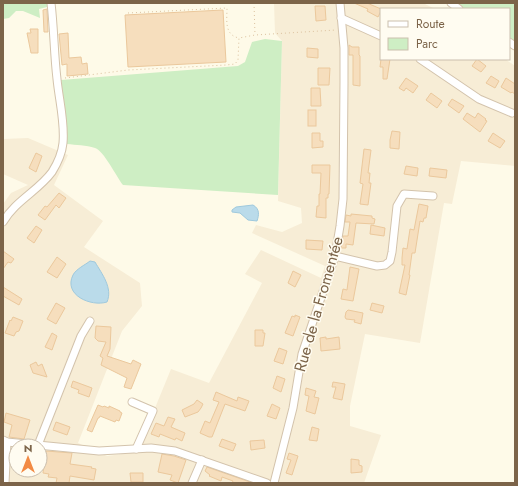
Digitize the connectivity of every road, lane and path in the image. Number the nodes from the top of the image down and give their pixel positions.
1 (51, 3) edge
2 (254, 3) edge
3 (340, 3) edge
4 (128, 13) dead end
5 (341, 18) junction
6 (342, 30) junction
7 (255, 35) junction
8 (380, 36) edge
9 (239, 38) junction
10 (421, 60) edge
11 (57, 79) junction
12 (512, 113) dead end
13 (433, 196) dead end
14 (3, 222) edge
15 (335, 256) junction
16 (90, 321) dead end
17 (132, 402) dead end
18 (41, 438) edge
19 (5, 441) edge
20 (48, 446) edge
21 (136, 449) junction
22 (202, 460) junction
23 (5, 483) edge
24 (192, 483) edge
25 (267, 483) edge
26 (274, 483) edge

1 - 11 street
2 - 7 path
3 - 5 street, Rue de la Fromentée
4 - 9 path
5 - 6 street, Rue de la Fromentée
5 - 8 street
6 - 7 path
6 - 15 street, Rue de la Fromentée
7 - 9 path
9 - 11 path
10 - 12 street
11 - 14 street
13 - 15 street
15 - 26 street, Rue de la Fromentée
16 - 18 street
17 - 21 street
19 - 23 street
20 - 21 street
21 - 22 street
22 - 24 street
22 - 25 street

